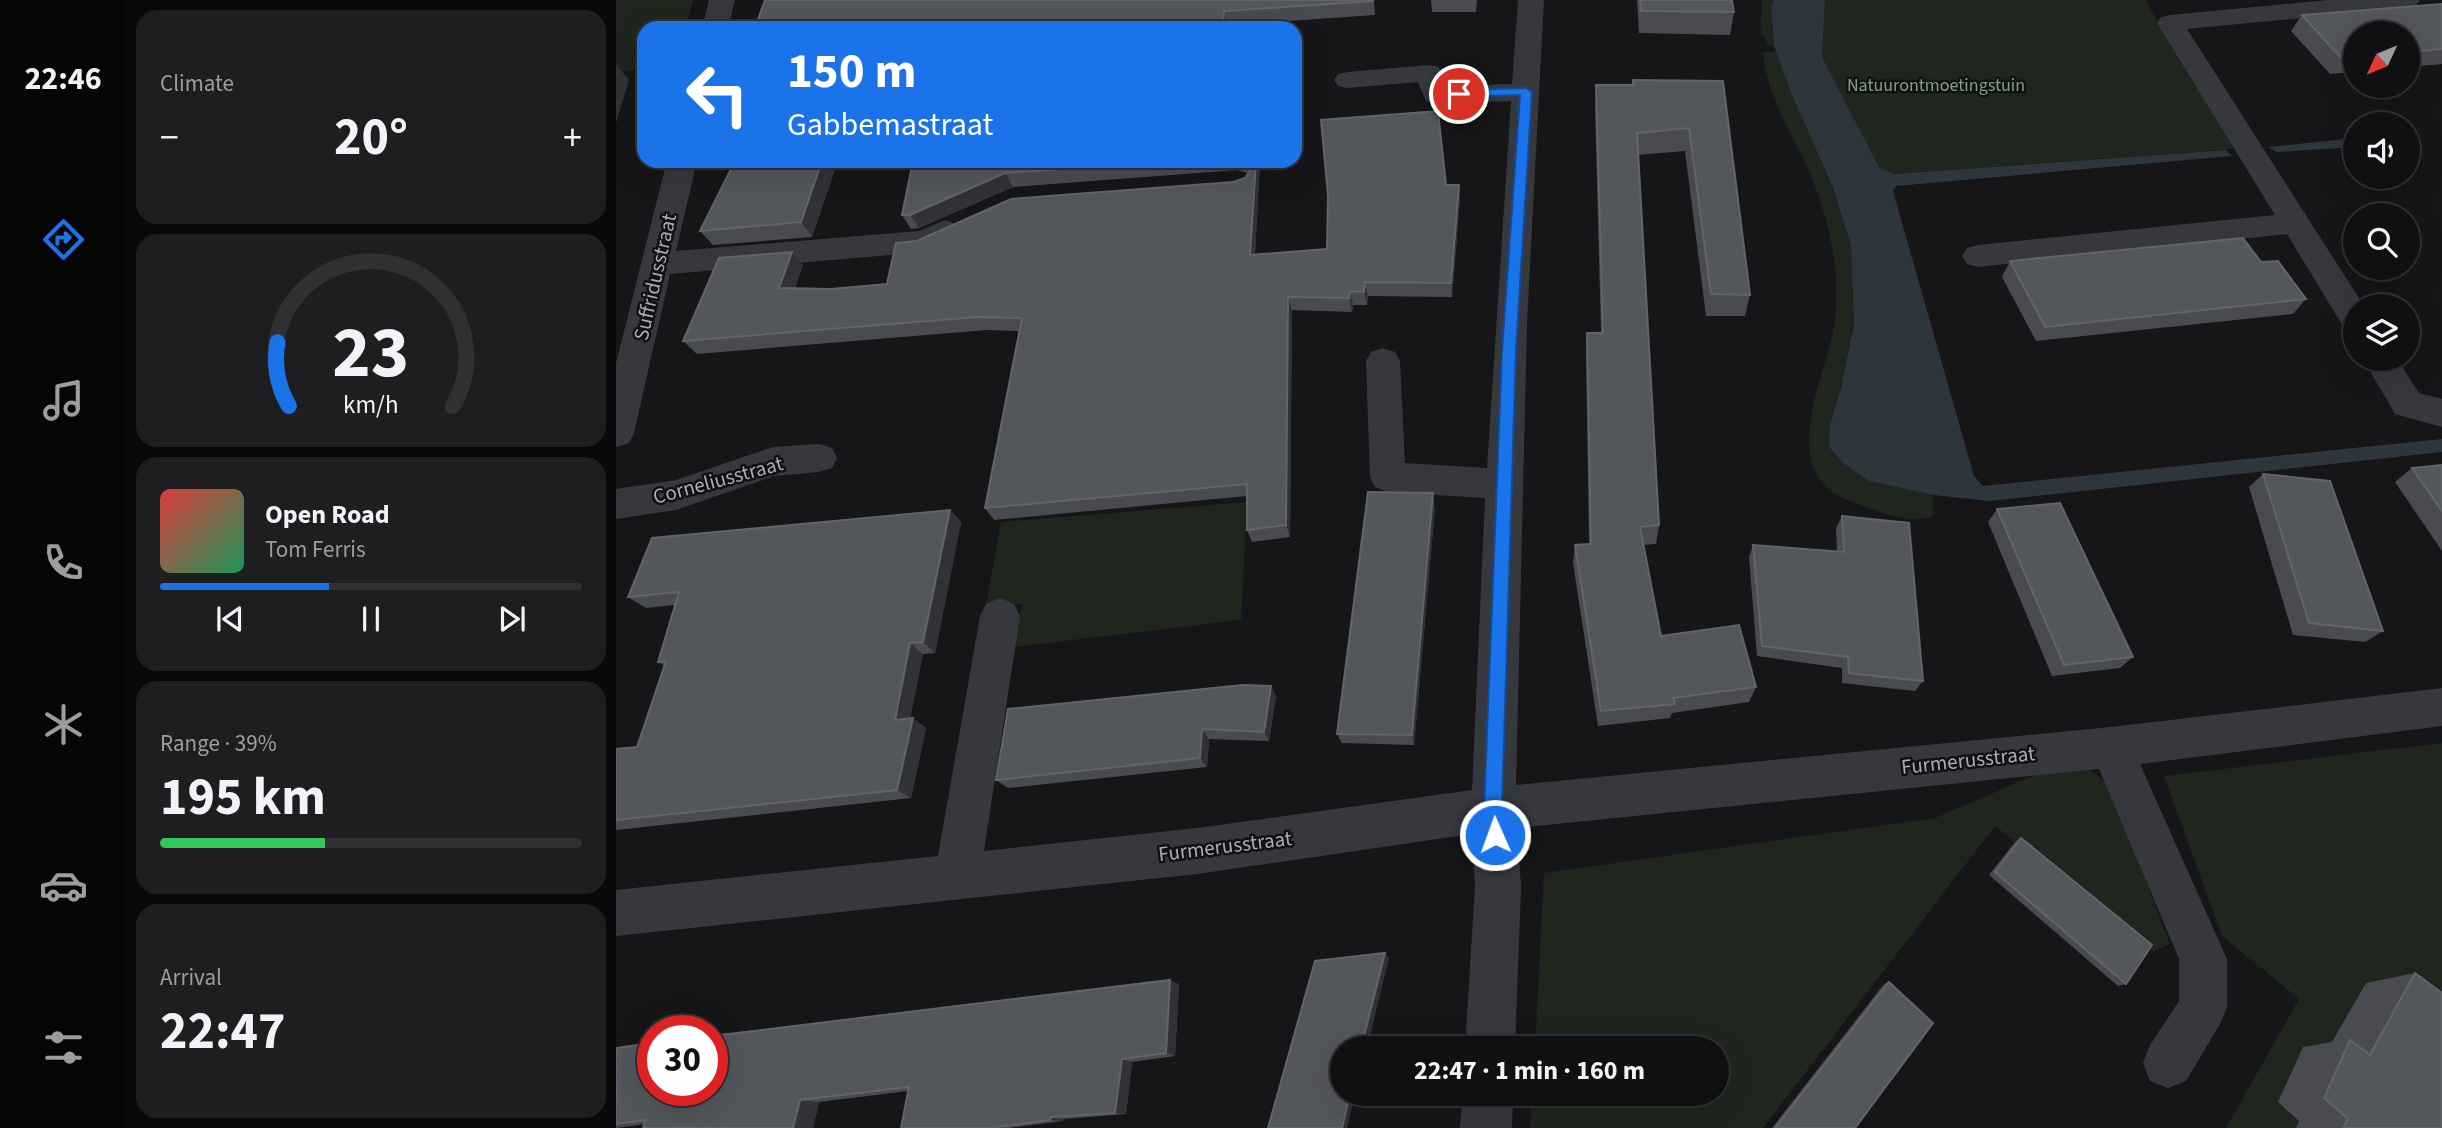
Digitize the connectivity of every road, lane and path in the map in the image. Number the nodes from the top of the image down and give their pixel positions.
1 (722, 0) edge
2 (1531, 0) edge
3 (2407, 0) edge
4 (717, 21) edge
5 (1348, 80) dead end
6 (1526, 92) junction
7 (680, 168) edge
8 (976, 217) edge
9 (2296, 223) junction
10 (1978, 256) dead end
11 (659, 264) junction
12 (2343, 299) edge
13 (1383, 361) dead end
14 (2386, 371) edge
15 (2442, 413) edge
16 (616, 433) edge
17 (820, 458) dead end
18 (1504, 484) junction
19 (616, 504) edge
20 (1000, 616) dead end
21 (2442, 707) edge
22 (2110, 747) junction
23 (1493, 809) junction
24 (957, 875) junction
25 (616, 913) edge
26 (1491, 1036) edge
27 (2168, 1063) dead end
28 (1487, 1106) edge
29 (1486, 1128) edge

1 - 4 street
2 - 6 street
3 - 9 street
5 - 6 street
6 - 18 street
7 - 11 street, Suffridusstraat
8 - 11 street
9 - 10 street
9 - 12 street
11 - 16 street, Suffridusstraat
13 - 18 street
14 - 15 street
17 - 19 street, Corneliusstraat
18 - 23 street
20 - 24 street
21 - 22 street, Furmerusstraat
22 - 23 street, Furmerusstraat
22 - 27 street
23 - 24 street, Furmerusstraat
23 - 26 street
24 - 25 street, Furmerusstraat
28 - 29 street

